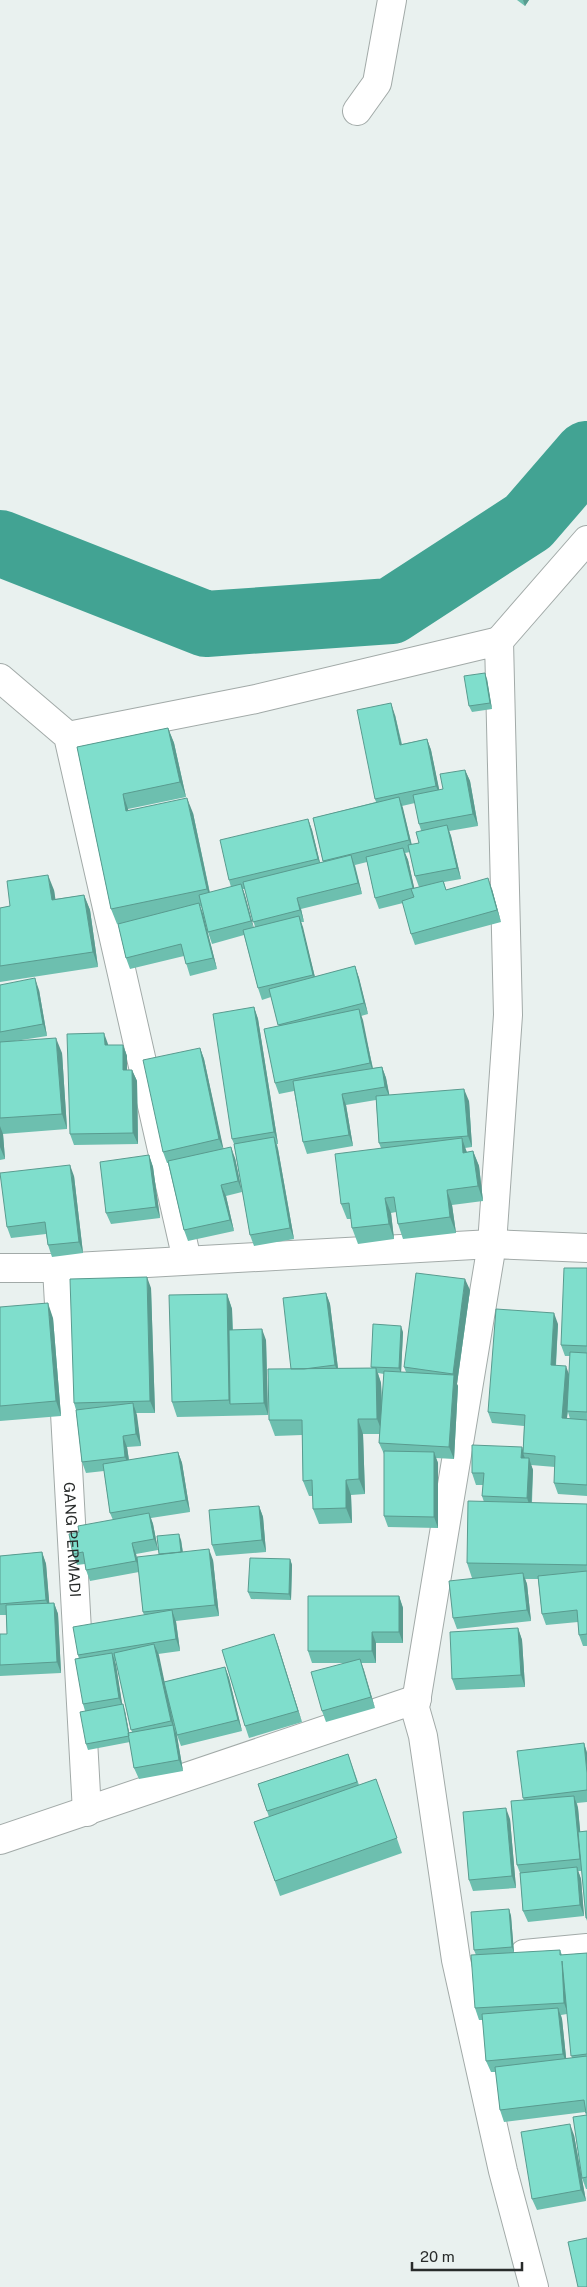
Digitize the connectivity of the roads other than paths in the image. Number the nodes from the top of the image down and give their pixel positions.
1 (392, 0) edge
2 (357, 111) dead end
3 (587, 540) edge
4 (498, 641) junction
5 (0, 678) edge
6 (68, 736) junction
7 (492, 1244) junction
8 (587, 1248) edge
9 (187, 1260) junction
10 (0, 1268) edge
11 (56, 1268) junction
12 (416, 1704) junction
13 (87, 1812) junction
14 (0, 1840) edge
15 (587, 1948) edge
16 (456, 1960) junction
17 (534, 2287) edge

1 - 2 street
3 - 4 street
4 - 6 street
4 - 7 street
5 - 6 street
6 - 9 street
7 - 8 street
7 - 9 street
7 - 12 street
9 - 11 street
10 - 11 street
11 - 13 street, GANG PERMADI
12 - 13 street
12 - 16 street
13 - 14 street
15 - 16 street
16 - 17 street

